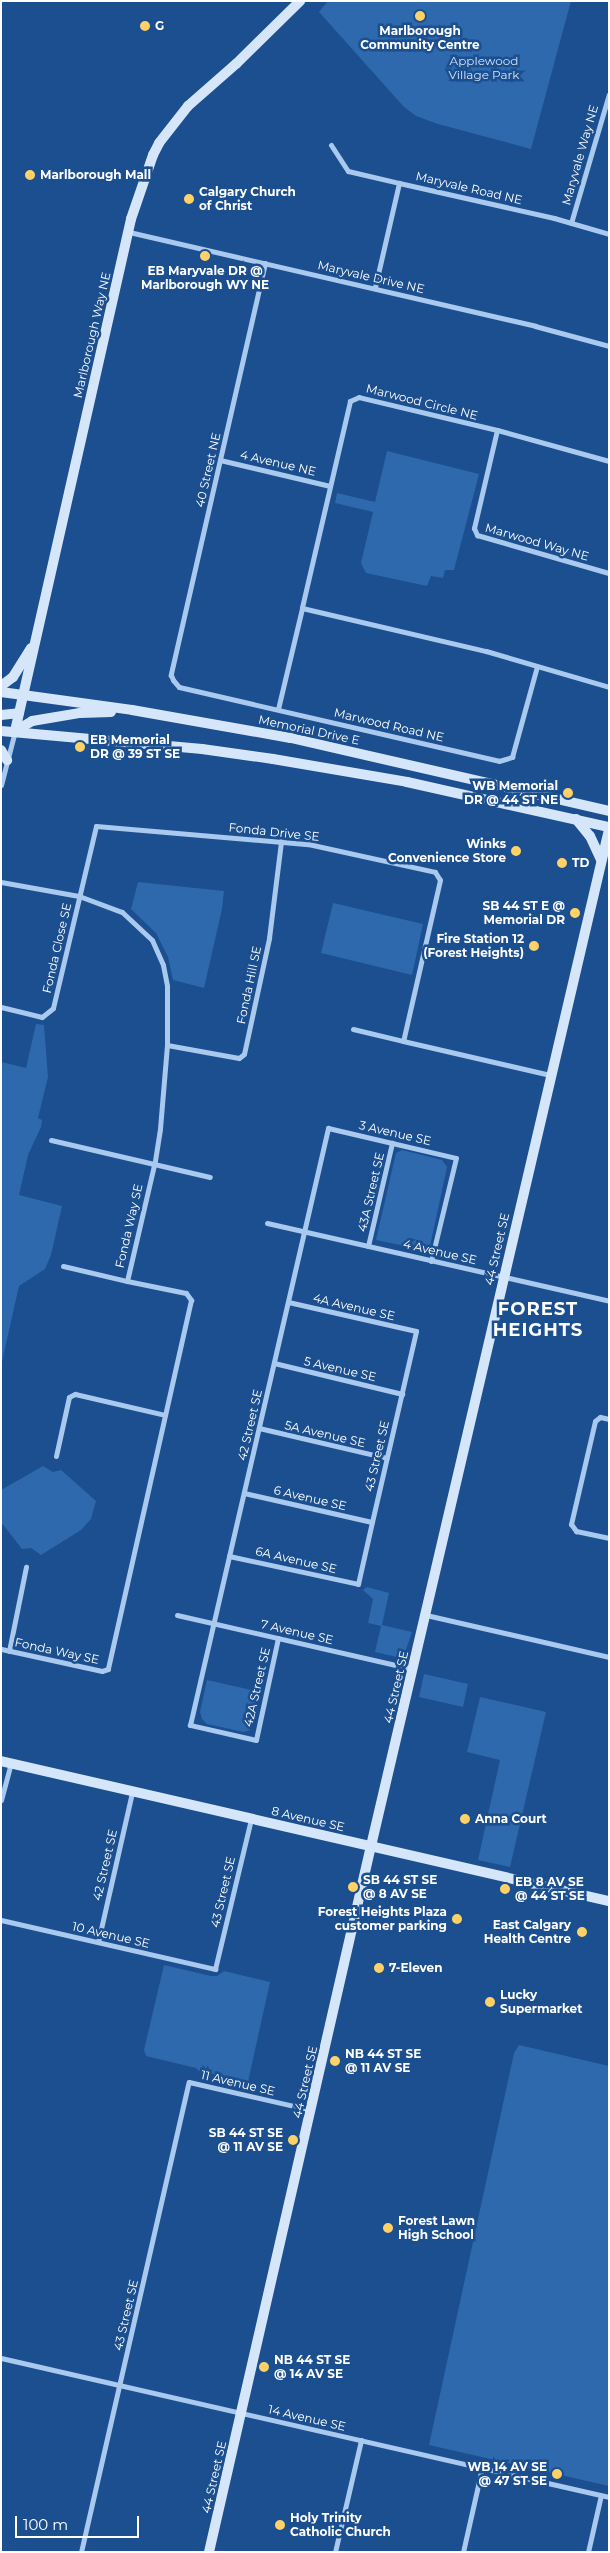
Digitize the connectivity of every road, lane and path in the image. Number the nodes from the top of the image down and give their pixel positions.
1 (300, 1) edge
2 (609, 94) edge
3 (331, 146) dead end
4 (399, 183) junction
5 (571, 222) junction
6 (129, 232) junction
7 (609, 234) edge
8 (265, 263) junction
9 (375, 288) junction
10 (609, 346) edge
11 (497, 430) junction
12 (220, 460) junction
13 (609, 461) edge
14 (330, 486) junction
15 (609, 573) edge
16 (302, 608) junction
17 (35, 641) junction
18 (537, 666) junction
19 (173, 680) joint
20 (1, 686) edge
21 (609, 686) edge
22 (1, 692) edge
23 (24, 695) junction
24 (278, 709) junction
25 (132, 710) junction
26 (19, 713) junction
27 (1, 715) edge
28 (1, 731) edge
29 (15, 731) junction
30 (1, 750) edge
31 (8, 760) junction
32 (1, 785) edge
33 (609, 810) edge
34 (575, 818) junction
35 (609, 828) edge
36 (281, 842) junction
37 (601, 860) junction
38 (1, 882) edge
39 (79, 896) junction
40 (1, 1007) edge
41 (353, 1029) dead end
42 (403, 1041) junction
43 (167, 1045) junction
44 (550, 1075) junction
45 (328, 1128) joint
46 (51, 1140) dead end
47 (392, 1143) junction
48 (154, 1165) junction
49 (210, 1178) dead end
50 (267, 1223) dead end
51 (304, 1232) junction
52 (368, 1246) junction
53 (431, 1261) junction
54 (64, 1266) dead end
55 (504, 1277) junction
56 (127, 1280) junction
57 (609, 1301) edge
58 (288, 1302) junction
59 (416, 1331) joint
60 (274, 1363) junction
61 (402, 1394) junction
62 (165, 1415) junction
63 (609, 1419) edge
64 (259, 1428) junction
65 (56, 1456) dead end
66 (387, 1458) junction
67 (244, 1493) junction
68 (372, 1522) junction
69 (609, 1538) edge
70 (229, 1556) junction
71 (26, 1567) dead end
72 (358, 1584) joint
73 (426, 1614) junction
74 (177, 1615) dead end
75 (213, 1623) junction
76 (278, 1638) junction
77 (1, 1649) edge
78 (9, 1651) junction
79 (609, 1656) edge
80 (413, 1669) junction
81 (256, 1740) joint
82 (6, 1762) edge
83 (132, 1792) junction
84 (1, 1800) edge
85 (251, 1819) junction
86 (371, 1846) junction
87 (609, 1900) edge
88 (1, 1920) edge
89 (98, 1942) junction
90 (215, 1969) joint
91 (189, 2082) joint
92 (311, 2110) junction
93 (1, 2358) edge
94 (120, 2385) junction
95 (241, 2413) junction
96 (361, 2440) junction
97 (482, 2468) junction
98 (601, 2495) junction
99 (609, 2497) edge
100 (81, 2552) edge
101 (209, 2552) edge
102 (335, 2552) edge
103 (463, 2552) edge
104 (588, 2552) edge

1 - 6 street, Marlborough Way NE
2 - 5 street, Maryvale Way NE
3 - 4 street
4 - 5 street, Maryvale Road NE
4 - 9 street, Maryvale Road NE
5 - 7 street, Maryvale Road NE
6 - 8 street, Maryvale Drive NE
6 - 17 street, Marlborough Way NE
8 - 9 street, Maryvale Drive NE
8 - 12 street, 40 Street NE
9 - 10 street, Maryvale Drive NE
11 - 13 street, Marwood Circle NE
11 - 14 street, Marwood Circle NE
11 - 15 street, Marwood Way NE
12 - 14 street, 4 Avenue NE
12 - 19 street, 40 Street NE
14 - 16 street, Marwood Circle NE
16 - 18 street
16 - 24 street, Marwood Circle NE
17 - 20 street
17 - 23 street, Marlborough Way NE
18 - 21 street
18 - 24 street, Marwood Road NE
19 - 24 street, Marwood Road NE
22 - 23 street, Memorial Drive E
23 - 25 street, Memorial Drive E
23 - 26 street, Marlborough Way NE
25 - 29 street
25 - 33 street, Memorial Drive E
26 - 27 street
26 - 29 street, Marlborough Way NE
28 - 29 street
29 - 31 street
29 - 34 street
30 - 31 street
31 - 32 street
34 - 35 street
34 - 37 street
35 - 37 street, 44 Street SE
36 - 39 street, Fonda Drive SE
36 - 42 street, Fonda Drive SE
36 - 43 street, Fonda Hill SE
37 - 44 street, 44 Street SE
38 - 39 street, Fonda Way SE
39 - 40 street, Fonda Close SE
39 - 43 street, Fonda Way SE
41 - 42 street
42 - 44 street
43 - 48 street, Fonda Way SE
44 - 55 street, 44 Street SE
45 - 47 street, 3 Avenue SE
45 - 51 street, 42 Street SE
46 - 48 street
47 - 52 street, 43A Street SE
47 - 53 street, 3 Avenue SE
48 - 49 street
48 - 56 street, Fonda Way SE
50 - 51 street, 4 Avenue SE
51 - 52 street, 4 Avenue SE
51 - 58 street, 42 Street SE
52 - 53 street, 4 Avenue SE
53 - 55 street, 4 Avenue SE
54 - 56 street
55 - 57 street, 4 Avenue SE
55 - 73 street, 44 Street SE
56 - 62 street, Fonda Way SE
58 - 59 street, 4A Avenue SE
58 - 60 street, 42 Street SE
59 - 61 street, 43 Street SE
60 - 61 street, 5 Avenue SE
60 - 64 street, 42 Street SE
61 - 66 street, 43 Street SE
62 - 65 street
62 - 78 street, Fonda Way SE
63 - 69 street
64 - 66 street, 5A Avenue SE
64 - 67 street, 42 Street SE
66 - 68 street, 43 Street SE
67 - 68 street, 6 Avenue SE
67 - 70 street, 42 Street SE
68 - 72 street, 43 Street SE
70 - 72 street, 6A Avenue SE
70 - 75 street, 42 Street SE
71 - 78 street
73 - 79 street
73 - 80 street, 44 Street SE
74 - 75 street, 7 Avenue SE
75 - 76 street, 7 Avenue SE
75 - 81 street, 42 Street SE
76 - 80 street, 7 Avenue SE
76 - 81 street, 42A Street SE
77 - 78 street, Fonda Way SE
80 - 86 street, 44 Street SE
82 - 83 street, 8 Avenue SE
82 - 84 street
83 - 85 street, 8 Avenue SE
83 - 89 street, 42 Street SE
85 - 86 street, 8 Avenue SE
85 - 90 street, 43 Street SE
86 - 87 street, 8 Avenue SE
86 - 92 street, 44 Street SE
88 - 89 street, 10 Avenue SE
89 - 90 street, 10 Avenue SE
91 - 92 street, 11 Avenue SE
91 - 94 street, 43 Street SE
92 - 95 street, 44 Street SE
93 - 94 street, 14 Avenue SE
94 - 95 street, 14 Avenue SE
94 - 100 street, 43 Street SE
95 - 96 street, 14 Avenue SE
95 - 101 street, 44 Street SE
96 - 97 street, 14 Avenue SE
96 - 102 street
97 - 98 street, 14 Avenue SE
97 - 103 street
98 - 99 street, 14 Avenue SE
98 - 104 street

